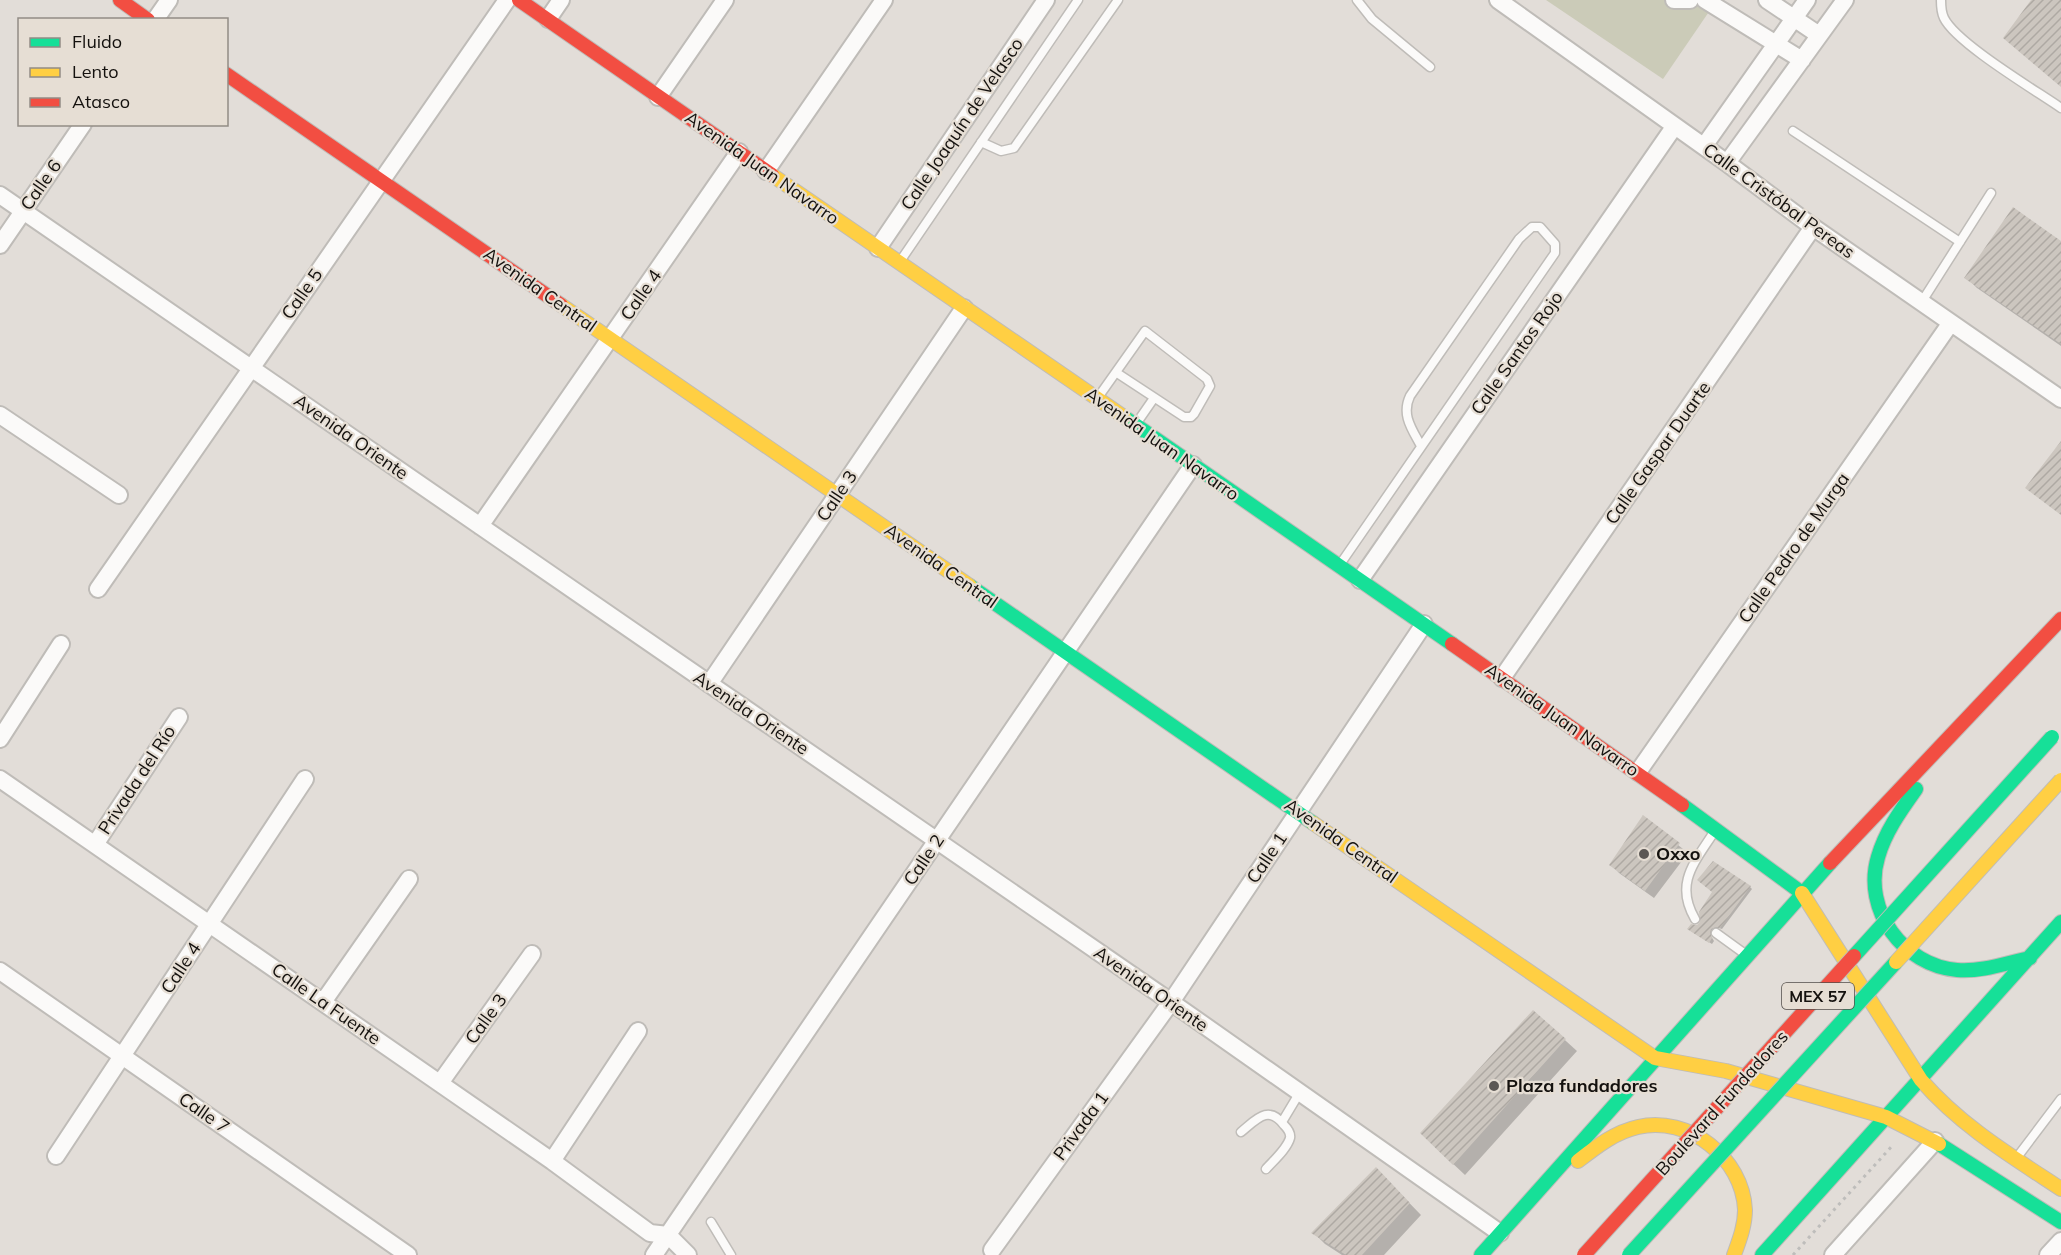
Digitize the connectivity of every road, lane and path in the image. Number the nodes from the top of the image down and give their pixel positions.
1 (120, 0) edge
2 (169, 0) edge
3 (507, 0) edge
4 (519, 0) edge
5 (561, 0) edge
6 (725, 0) edge
7 (884, 0) edge
8 (1046, 0) edge
9 (1078, 0) edge
10 (1118, 0) edge
11 (1357, 0) edge
12 (1498, 0) edge
13 (1674, 0) edge
14 (1690, 0) edge
15 (1705, 0) edge
16 (1767, 0) edge
17 (1807, 0) edge
18 (1845, 0) edge
19 (1941, 0) edge
20 (145, 18) edge
21 (156, 18) edge
22 (1794, 18) junction
23 (548, 19) junction
24 (1820, 35) junction
25 (1777, 43) junction
26 (1802, 60) junction
27 (1430, 67) dead end
28 (228, 75) edge
29 (658, 97) junction
30 (2061, 108) edge
31 (82, 126) edge
32 (1674, 127) junction
33 (1792, 131) dead end
34 (981, 142) junction
35 (1704, 146) junction
36 (739, 153) junction
37 (1727, 163) junction
38 (766, 171) junction
39 (382, 181) junction
40 (1991, 193) dead end
41 (0, 195) edge
42 (23, 211) junction
43 (1813, 227) junction
44 (1960, 242) junction
45 (0, 245) edge
46 (878, 248) junction
47 (899, 262) junction
48 (1921, 303) junction
49 (964, 308) junction
50 (1950, 324) junction
51 (611, 339) junction
52 (251, 368) junction
53 (1117, 373) junction
54 (1154, 398) junction
55 (1097, 399) junction
56 (2061, 399) edge
57 (0, 415) edge
58 (1135, 425) junction
59 (1421, 446) junction
60 (1193, 465) junction
61 (119, 495) dead end
62 (838, 495) junction
63 (480, 526) junction
64 (1339, 566) junction
65 (1360, 580) junction
66 (98, 589) dead end
67 (2061, 619) edge
68 (1424, 624) junction
69 (61, 644) dead end
70 (1065, 651) junction
71 (1502, 678) junction
72 (709, 684) junction
73 (179, 717) dead end
74 (1957, 730) junction
75 (2052, 737) dead end
76 (0, 739) edge
77 (1638, 772) junction
78 (0, 779) edge
79 (305, 779) dead end
80 (2061, 780) edge
81 (1298, 812) junction
82 (1716, 829) junction
83 (937, 841) junction
84 (96, 843) junction
85 (409, 879) dead end
86 (1802, 893) junction
87 (1695, 919) dead end
88 (2061, 922) edge
89 (211, 924) junction
90 (1716, 933) dead end
91 (532, 954) dead end
92 (1748, 957) junction
93 (2030, 958) junction
94 (0, 971) edge
95 (323, 1002) junction
96 (1171, 1002) junction
97 (638, 1031) dead end
98 (123, 1057) junction
99 (1655, 1058) junction
100 (1921, 1080) junction
101 (440, 1083) junction
102 (1300, 1092) junction
103 (2061, 1099) edge
104 (1886, 1117) junction
105 (1282, 1122) junction
106 (1240, 1132) dead end
107 (1935, 1141) junction
108 (56, 1156) dead end
109 (2016, 1159) junction
110 (552, 1161) junction
111 (1266, 1169) dead end
112 (2061, 1188) edge
113 (1532, 1197) junction
114 (711, 1222) dead end
115 (2061, 1222) edge
116 (650, 1233) junction
117 (1500, 1233) junction
118 (668, 1235) junction
119 (2061, 1241) edge
120 (992, 1250) dead end
121 (401, 1253) edge
122 (658, 1253) edge
123 (688, 1255) edge
124 (731, 1255) edge
125 (1480, 1255) edge
126 (1584, 1255) edge
127 (1629, 1255) edge
128 (1734, 1255) edge
129 (1762, 1255) edge
130 (1833, 1255) edge
131 (2048, 1255) edge

1 - 20 main road
2 - 21 street
3 - 39 street, Calle 5
4 - 23 main road, Avenida Juan Navarro
5 - 23 street
6 - 29 street
7 - 38 street
8 - 46 street, Calle Joaquín de Velasco
9 - 34 lane
10 - 34 lane
11 - 27 lane
12 - 32 street, Calle Cristóbal Pereas
13 - 14 street
15 - 25 street
16 - 22 street
17 - 22 street
18 - 24 street
19 - 30 lane
22 - 24 street
22 - 25 street
23 - 29 main road, Avenida Juan Navarro
24 - 26 street
25 - 26 street
25 - 35 street
26 - 37 street
28 - 39 main road, Avenida Central
29 - 36 main road, Avenida Juan Navarro
31 - 42 street, Calle 6
32 - 35 street, Calle Cristóbal Pereas
32 - 65 street, Calle Santos Rojo
33 - 44 lane
34 - 47 lane
35 - 37 street, Calle Cristóbal Pereas
36 - 38 main road, Avenida Juan Navarro
36 - 51 street, Calle 4
37 - 43 street, Calle Cristóbal Pereas
38 - 46 main road, Avenida Juan Navarro
39 - 51 main road, Avenida Central
39 - 52 street, Calle 5
40 - 44 lane
41 - 42 street, Avenida Oriente
42 - 45 street, Calle 6
42 - 52 street, Avenida Oriente
43 - 48 street, Calle Cristóbal Pereas
43 - 71 street, Calle Gaspar Duarte
44 - 48 lane
46 - 47 main road, Avenida Juan Navarro
47 - 49 main road, Avenida Juan Navarro
48 - 50 street, Calle Cristóbal Pereas
49 - 55 main road, Avenida Juan Navarro
49 - 62 street, Calle 3
50 - 56 street, Calle Cristóbal Pereas
50 - 77 street, Calle Pedro de Murga
51 - 62 main road, Avenida Central
51 - 63 street, Calle 4
52 - 63 street, Avenida Oriente
52 - 66 street, Calle 5
53 - 54 lane
53 - 54 lane
53 - 55 lane
54 - 58 lane
55 - 58 main road, Avenida Juan Navarro
57 - 61 street
58 - 60 main road, Avenida Juan Navarro
59 - 59 lane
59 - 64 lane
60 - 64 main road, Avenida Juan Navarro
60 - 70 street, Calle 2
62 - 70 main road, Avenida Central
62 - 72 street, Calle 3
63 - 72 street, Avenida Oriente
64 - 65 main road, Avenida Juan Navarro
65 - 68 main road, Avenida Juan Navarro
67 - 74 main road
68 - 71 main road, Avenida Juan Navarro
68 - 81 street, Calle 1
69 - 76 street
70 - 81 main road, Avenida Central
70 - 83 street, Calle 2
71 - 77 main road, Avenida Juan Navarro
72 - 83 street, Avenida Oriente
73 - 84 street, Privada del Río
74 - 86 main road
74 - 93 main road
75 - 126 main road, Boulevard Fundadores / MEX 57, bridge
77 - 82 main road, Avenida Juan Navarro
78 - 84 street, Calle La Fuente
79 - 89 street, Calle 4
80 - 127 main road, Boulevard Fundadores / MEX 57, bridge
81 - 96 street, Calle 1
81 - 99 main road, Avenida Central
82 - 86 main road, Avenida Juan Navarro
82 - 87 lane
83 - 96 street, Avenida Oriente
83 - 118 street, Calle 2
84 - 89 street, Calle La Fuente
85 - 95 street
86 - 92 main road
86 - 100 main road
88 - 93 main road
89 - 95 street, Calle La Fuente
89 - 98 street, Calle 4
90 - 92 lane
91 - 101 street, Calle 3
92 - 99 main road
93 - 100 main road
94 - 98 street, Calle 7
95 - 101 street, Calle La Fuente
96 - 102 street, Avenida Oriente
96 - 120 street, Privada 1
97 - 110 street
98 - 108 street, Calle 4
98 - 121 street, Calle 7
99 - 104 main road
99 - 113 main road
100 - 104 main road
100 - 109 main road
101 - 110 street, Calle La Fuente
102 - 105 lane
102 - 117 street, Avenida Oriente
103 - 109 lane
104 - 107 main road
104 - 129 main road
105 - 106 lane
105 - 111 lane
107 - 115 main road
107 - 130 street
109 - 112 main road
110 - 116 street, Calle La Fuente
113 - 117 main road
113 - 128 main road
114 - 124 lane
116 - 118 street, Calle La Fuente
116 - 122 street, Calle La Fuente
117 - 125 main road
118 - 122 street, Calle 2
118 - 123 street
119 - 131 street

